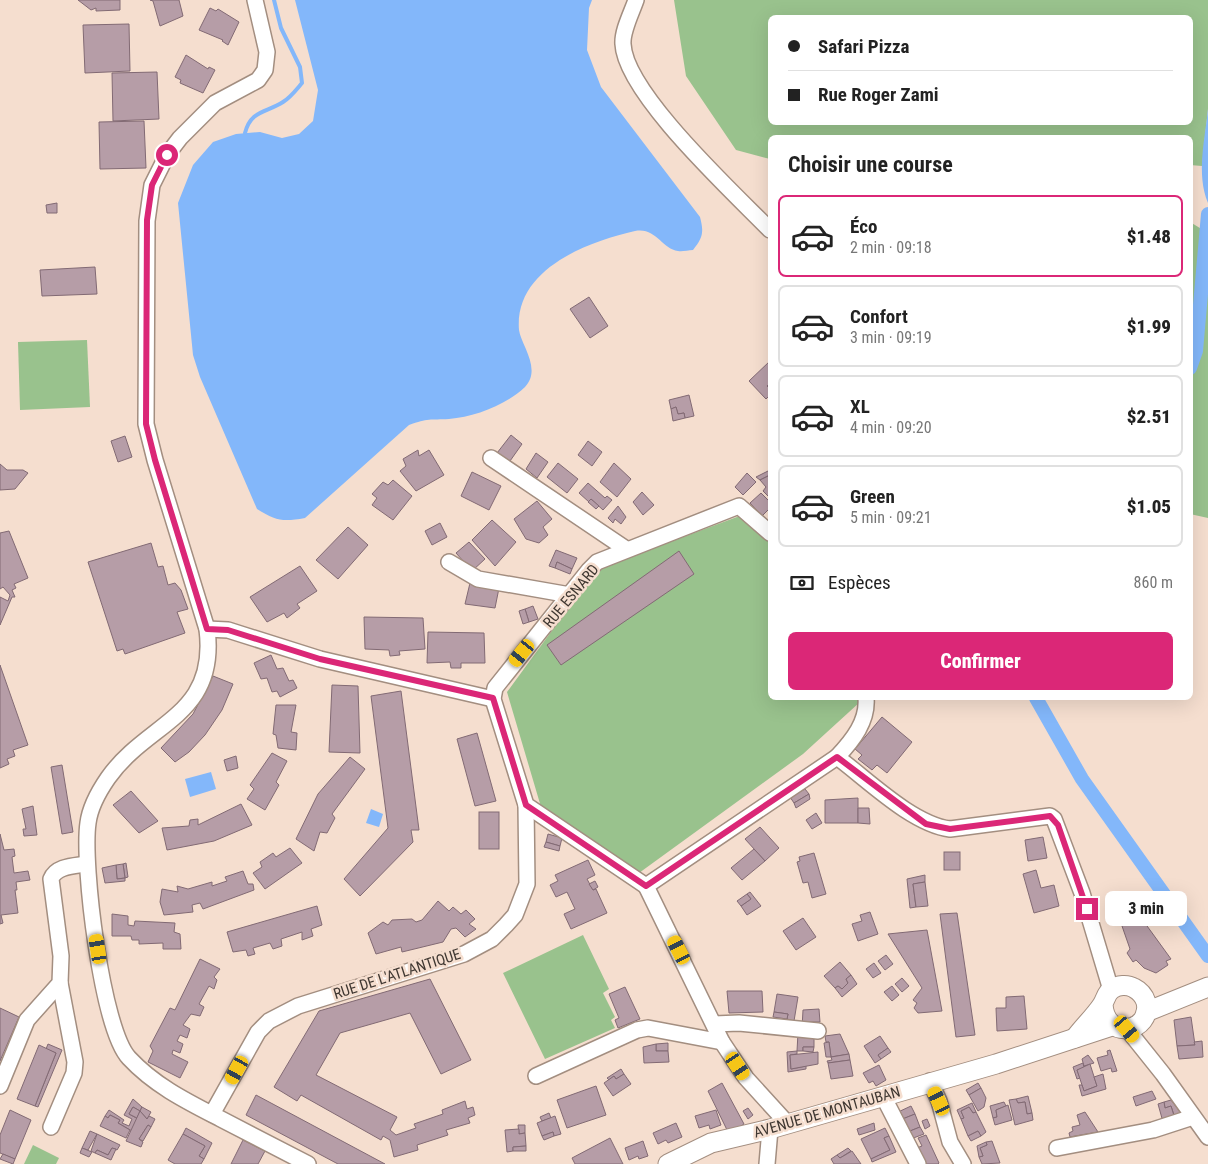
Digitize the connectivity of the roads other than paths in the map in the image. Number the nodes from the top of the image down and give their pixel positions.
1 (255, 0) edge
2 (636, 0) edge
3 (768, 228) edge
4 (490, 458) dead end
5 (768, 531) edge
6 (626, 549) junction
7 (449, 562) dead end
8 (570, 595) junction
9 (207, 629) junction
10 (493, 698) junction
11 (866, 700) edge
12 (837, 757) junction
13 (526, 805) junction
14 (86, 864) junction
15 (646, 886) junction
16 (60, 983) junction
17 (1132, 986) junction
18 (1208, 987) edge
19 (1188, 994) junction
20 (1107, 997) junction
21 (1146, 1012) junction
22 (714, 1024) junction
23 (1120, 1027) junction
24 (818, 1031) dead end
25 (1074, 1038) junction
26 (722, 1042) junction
27 (536, 1076) dead end
28 (930, 1081) junction
29 (0, 1086) edge
30 (883, 1096) junction
31 (212, 1114) junction
32 (1193, 1117) junction
33 (778, 1126) junction
34 (51, 1127) dead end
35 (1208, 1137) edge
36 (1057, 1148) dead end
37 (308, 1164) edge
38 (668, 1164) edge
39 (767, 1164) edge
40 (918, 1164) edge
41 (963, 1164) edge

1 - 9 street
2 - 3 street
4 - 6 street
5 - 6 street, RUE ESNARD
6 - 8 street, RUE ESNARD
7 - 8 street
8 - 10 street, RUE ESNARD
9 - 10 street
9 - 14 street
10 - 13 street
11 - 12 street
12 - 15 street
12 - 20 street
13 - 15 street
13 - 31 street, RUE DE L'ATLANTIQUE
14 - 16 street
14 - 31 street
15 - 22 street
16 - 29 street
16 - 34 street
17 - 19 main road, AVENUE DE MONTAUBAN
17 - 20 main road, AVENUE DE MONTAUBAN
17 - 21 main road
18 - 19 main road, AVENUE DE MONTAUBAN
19 - 21 main road, AVENUE DE MONTAUBAN
20 - 23 main road
20 - 25 main road
21 - 23 main road, AVENUE DE MONTAUBAN
22 - 24 street
22 - 26 street
23 - 25 main road, AVENUE DE MONTAUBAN
23 - 32 street
25 - 28 main road, AVENUE DE MONTAUBAN
26 - 27 street
26 - 33 street
28 - 30 main road, AVENUE DE MONTAUBAN
28 - 41 street
30 - 33 main road, AVENUE DE MONTAUBAN
30 - 40 street
31 - 37 street
32 - 35 street
32 - 36 street
33 - 38 main road, AVENUE DE MONTAUBAN
33 - 39 street

